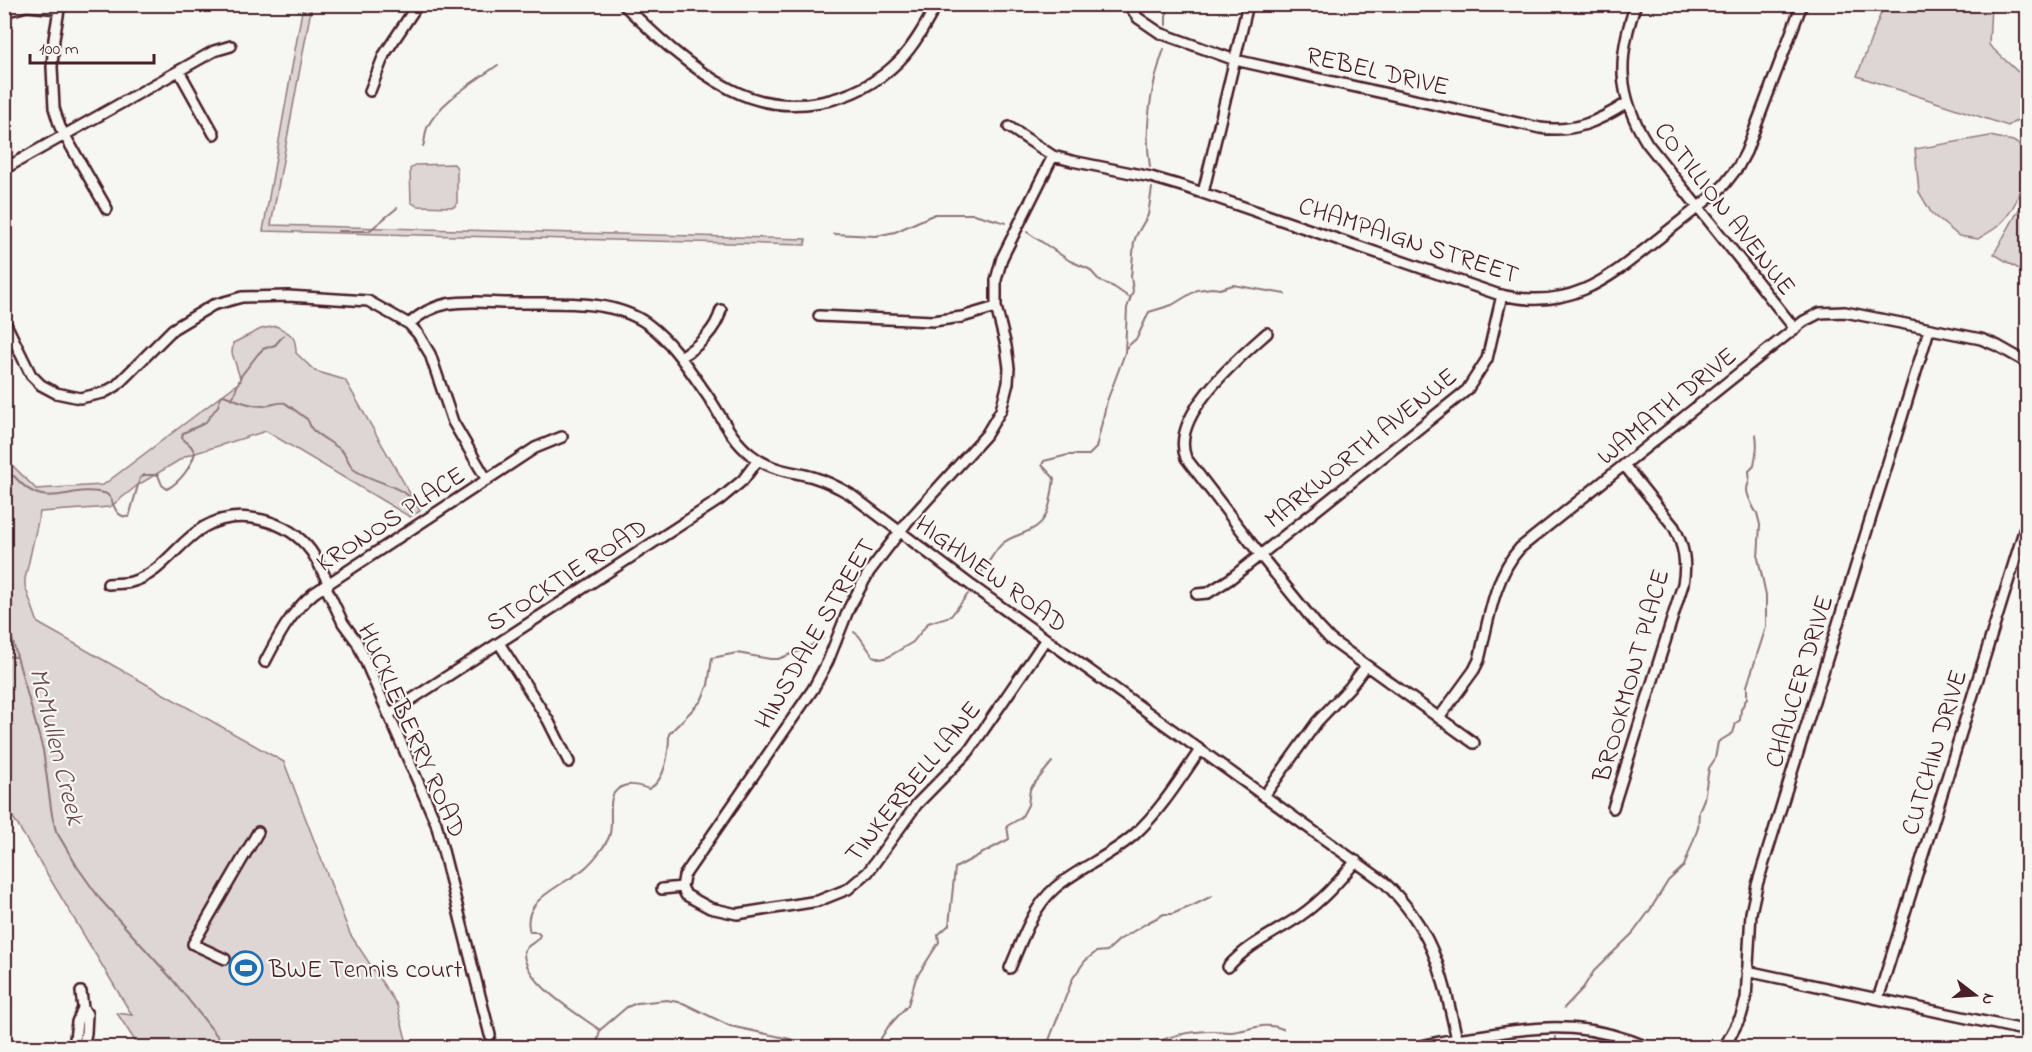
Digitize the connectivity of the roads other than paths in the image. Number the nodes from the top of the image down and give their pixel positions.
1 (418, 4) edge
2 (623, 4) edge
3 (937, 4) edge
4 (1128, 4) edge
5 (1248, 4) edge
6 (1636, 4) edge
7 (1802, 4) edge
8 (60, 7) edge
9 (4, 12) edge
10 (231, 46) dead end
11 (1235, 60) junction
12 (179, 71) junction
13 (370, 91) dead end
14 (1627, 103) junction
15 (1009, 127) dead end
16 (214, 134) dead end
17 (65, 135) junction
18 (1053, 156) junction
19 (4, 169) edge
20 (1203, 193) junction
21 (1698, 207) junction
22 (107, 208) dead end
23 (1502, 295) junction
24 (996, 307) junction
25 (721, 310) dead end
26 (819, 316) dead end
27 (4, 320) edge
28 (409, 324) junction
29 (1795, 329) junction
30 (1929, 330) junction
31 (1267, 333) dead end
32 (680, 357) junction
33 (2028, 363) edge
34 (562, 436) dead end
35 (758, 460) junction
36 (1624, 465) junction
37 (487, 480) junction
38 (2028, 518) edge
39 (900, 531) junction
40 (1261, 556) junction
41 (108, 584) dead end
42 (327, 584) junction
43 (1197, 594) dead end
44 (1046, 639) junction
45 (499, 643) junction
46 (265, 662) dead end
47 (1366, 666) junction
48 (389, 714) junction
49 (1439, 718) junction
50 (1474, 743) dead end
51 (1200, 750) junction
52 (568, 762) dead end
53 (1264, 796) junction
54 (1613, 808) dead end
55 (258, 832) dead end
56 (1356, 861) junction
57 (682, 887) junction
58 (662, 889) dead end
59 (225, 958) dead end
60 (1228, 967) dead end
61 (1010, 968) dead end
62 (1747, 971) junction
63 (81, 992) dead end
64 (1878, 999) junction
65 (83, 1008) junction
66 (2028, 1031) edge
67 (490, 1035) dead end
68 (2028, 1041) edge
69 (1458, 1043) edge
70 (74, 1047) edge
71 (83, 1047) edge
72 (1415, 1047) edge
73 (1650, 1047) edge
74 (1724, 1047) edge
75 (2025, 1047) edge

1 - 13 street
2 - 3 street
4 - 11 street, REBEL DRIVE
5 - 11 street
6 - 14 street, COTILLION AVENUE
7 - 21 street, CHAMPAIGN STREET
8 - 9 street
8 - 17 street
10 - 12 street
11 - 14 street, REBEL DRIVE
11 - 20 street
12 - 16 street
12 - 17 street
14 - 21 street, COTILLION AVENUE
15 - 18 street, CHAMPAIGN STREET
17 - 19 street
17 - 22 street
18 - 20 street, CHAMPAIGN STREET
18 - 24 street, HINSDALE STREET
20 - 23 street, CHAMPAIGN STREET
21 - 23 street, CHAMPAIGN STREET
21 - 29 street, COTILLION AVENUE
23 - 40 street, MARKWORTH AVENUE
24 - 26 street
24 - 39 street, HINSDALE STREET
25 - 32 street
27 - 28 street
28 - 32 street, HIGHVIEW ROAD
28 - 37 street
29 - 30 street, WAMATH DRIVE
29 - 36 street, WAMATH DRIVE
30 - 33 street, WAMATH DRIVE
30 - 62 street, CHAUCER DRIVE
31 - 40 street
32 - 35 street, HIGHVIEW ROAD
34 - 37 street, KRONOS PLACE
35 - 39 street, HIGHVIEW ROAD
35 - 45 street, STOCKTIE ROAD
36 - 49 street, WAMATH DRIVE
36 - 54 street, BROOKMONT PLACE
37 - 42 street, KRONOS PLACE
38 - 64 street, CUTCHIN DRIVE
39 - 44 street, HIGHVIEW ROAD
39 - 57 street, HINSDALE STREET
40 - 43 street, MARKWORTH AVENUE
40 - 47 street
41 - 42 street, HUCKLEBERRY ROAD
42 - 46 street, KRONOS PLACE
42 - 48 street, HUCKLEBERRY ROAD
44 - 51 street, HIGHVIEW ROAD
44 - 57 street, TINKERBELL LANE
45 - 48 street, STOCKTIE ROAD
45 - 52 street
47 - 49 street
47 - 53 street
48 - 67 street, HUCKLEBERRY ROAD
49 - 50 street
51 - 53 street, HIGHVIEW ROAD
51 - 61 street
53 - 56 street, HIGHVIEW ROAD
55 - 59 street
56 - 60 street
56 - 69 street, HIGHVIEW ROAD
57 - 58 street
62 - 64 street
62 - 74 street, CHAUCER DRIVE
63 - 65 street
64 - 66 street
65 - 70 street
65 - 71 street
68 - 75 street
69 - 72 street
69 - 73 street

